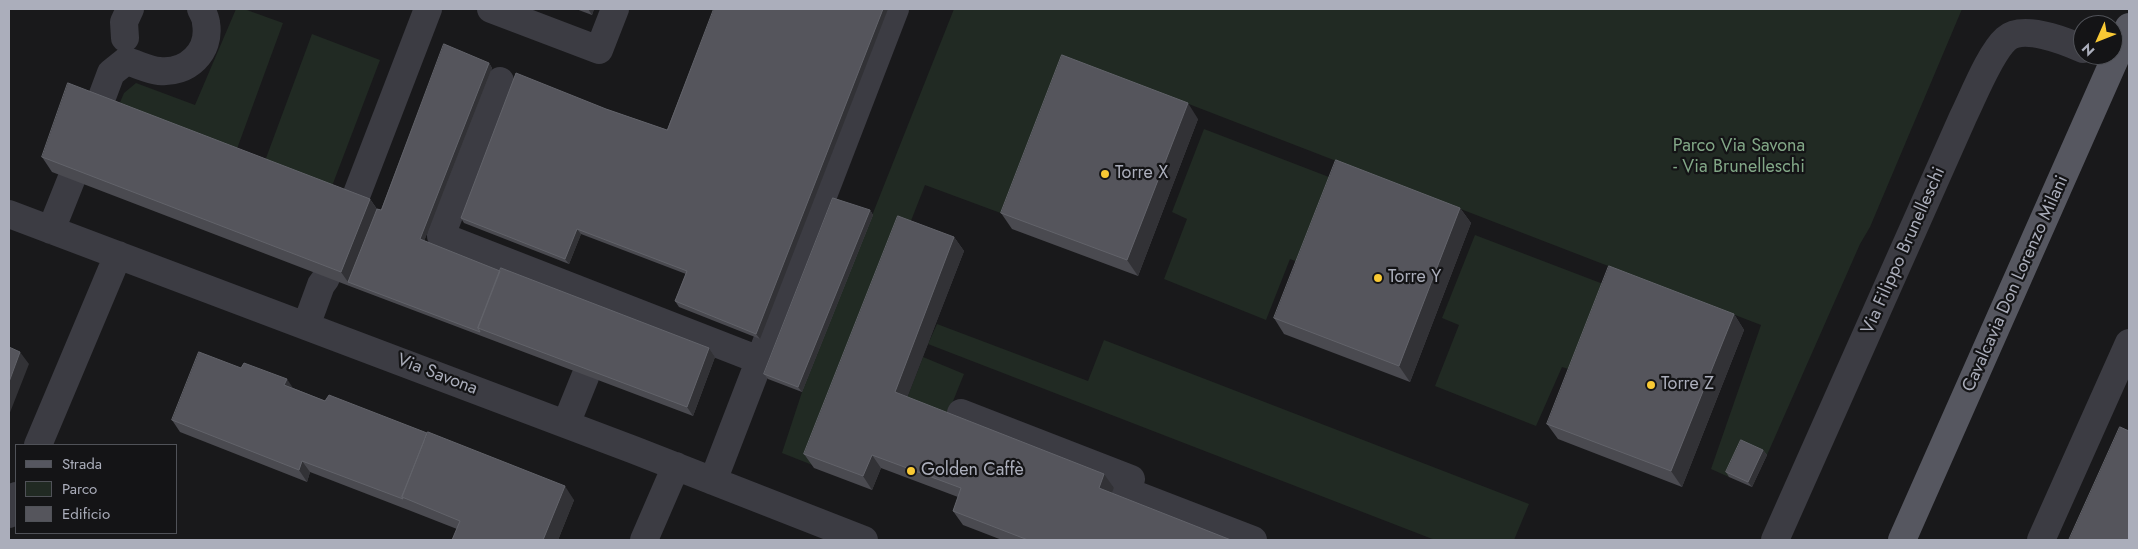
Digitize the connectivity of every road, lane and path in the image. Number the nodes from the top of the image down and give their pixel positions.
1 (130, 9) edge
2 (201, 9) edge
3 (428, 9) edge
4 (491, 9) edge
5 (615, 9) edge
6 (895, 9) edge
7 (2129, 27) edge
8 (125, 38) dead end
9 (2073, 46) edge
10 (2115, 65) edge
11 (2129, 72) edge
12 (500, 81) dead end
13 (100, 105) edge
14 (70, 180) edge
15 (353, 204) edge
16 (9, 214) edge
17 (51, 230) junction
18 (118, 255) junction
19 (326, 278) edge
20 (306, 326) junction
21 (2129, 343) edge
22 (759, 360) junction
23 (585, 376) edge
24 (961, 413) dead end
25 (566, 424) junction
26 (38, 444) edge
27 (676, 466) junction
28 (713, 482) junction
29 (15, 499) edge
30 (9, 514) edge
31 (644, 540) edge
32 (864, 540) edge
33 (1253, 540) edge
34 (1775, 540) edge
35 (1902, 540) edge
36 (2041, 540) edge

1 - 8 street
2 - 13 street
3 - 15 street
4 - 5 street
6 - 22 street
7 - 35 main road, Cavalcavia Don Lorenzo Milani
9 - 34 street, Via Filippo Brunelleschi
10 - 11 street
12 - 22 street
14 - 17 street
16 - 17 street, Via Savona
17 - 18 street, Via Savona
18 - 20 street, Via Savona
18 - 26 street
19 - 20 street
20 - 25 street, Via Savona
21 - 36 street
22 - 28 street
23 - 25 street
24 - 33 street
25 - 27 street, Via Savona
27 - 28 street, Via Savona
27 - 31 street
28 - 32 street, Via Savona
29 - 30 street

